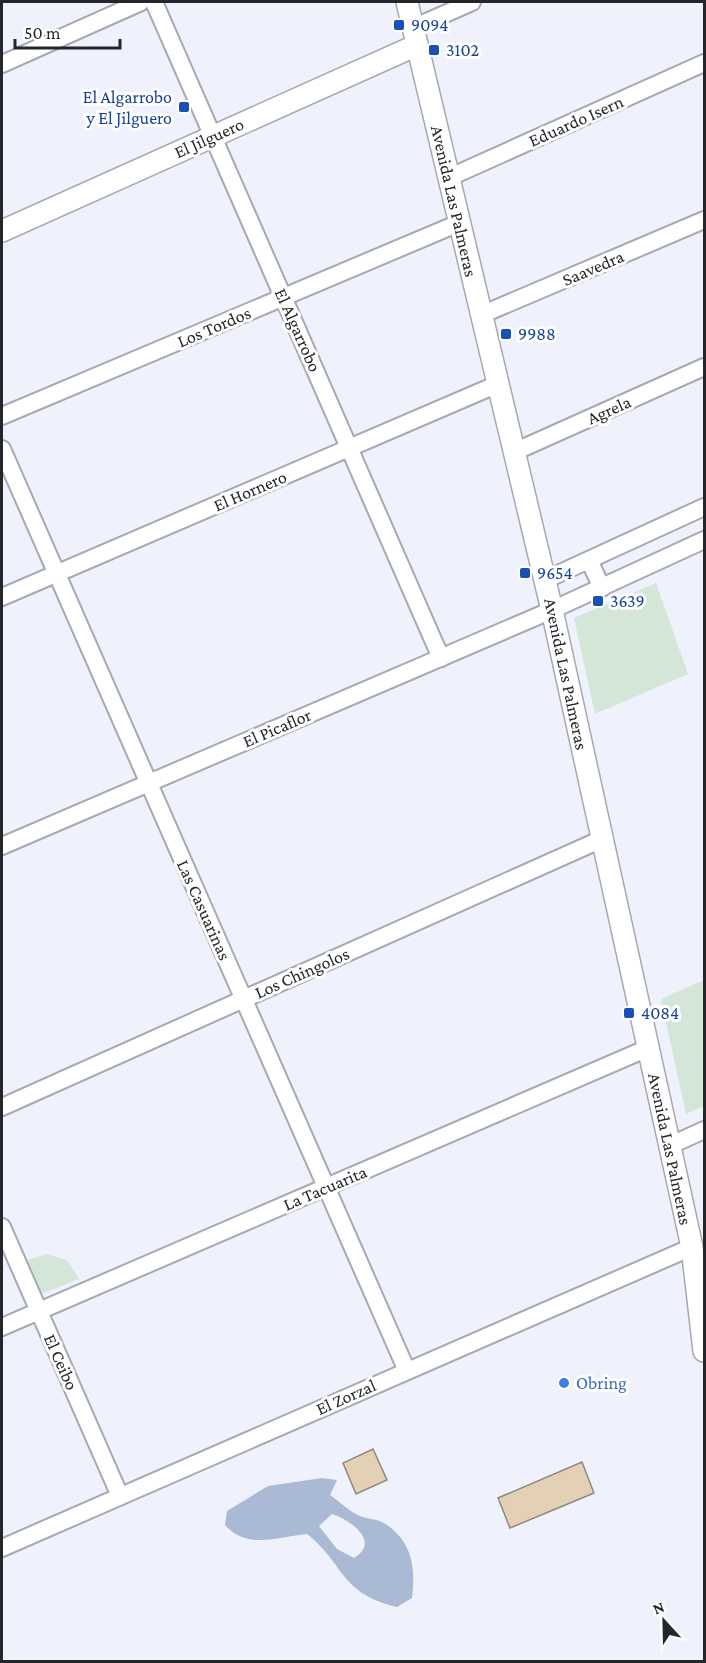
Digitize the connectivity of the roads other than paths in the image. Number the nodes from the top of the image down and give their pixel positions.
1 (141, 2) edge
2 (154, 2) edge
3 (407, 2) edge
4 (472, 2) edge
5 (415, 37) junction
6 (705, 63) edge
7 (2, 64) edge
8 (213, 136) junction
9 (448, 178) junction
10 (705, 220) edge
11 (459, 224) junction
12 (2, 231) edge
13 (284, 297) junction
14 (481, 315) junction
15 (705, 367) edge
16 (498, 384) junction
17 (2, 416) edge
18 (349, 448) junction
19 (2, 449) edge
20 (514, 452) junction
21 (705, 507) edge
22 (705, 540) edge
23 (589, 560) junction
24 (57, 574) junction
25 (545, 580) junction
26 (602, 588) junction
27 (2, 597) edge
28 (552, 610) junction
29 (441, 658) junction
30 (148, 783) junction
31 (602, 839) junction
32 (2, 846) edge
33 (243, 999) junction
34 (648, 1048) junction
35 (2, 1107) edge
36 (705, 1130) edge
37 (669, 1146) junction
38 (326, 1187) junction
39 (2, 1227) edge
40 (692, 1247) junction
41 (39, 1311) junction
42 (2, 1327) edge
43 (705, 1351) edge
44 (407, 1371) junction
45 (120, 1496) junction
46 (2, 1548) edge

1 - 7 street
2 - 8 street, El Algarrobo
3 - 5 main road, Avenida Las Palmeras
4 - 5 street
5 - 8 main road, El Jilguero
5 - 9 main road, Avenida Las Palmeras
6 - 9 street, Eduardo Isern
8 - 12 main road, El Jilguero
8 - 13 street, El Algarrobo
9 - 11 main road, Avenida Las Palmeras
10 - 14 street, Saavedra
11 - 13 street, Los Tordos
11 - 14 main road, Avenida Las Palmeras
13 - 17 street, Los Tordos
13 - 18 street, El Algarrobo
14 - 16 main road, Avenida Las Palmeras
15 - 20 street, Agrela
16 - 18 street, El Hornero
16 - 20 main road, Avenida Las Palmeras
18 - 24 street, El Hornero
18 - 29 street, El Algarrobo
19 - 24 street, Las Casuarinas
20 - 25 main road, Avenida Las Palmeras
21 - 23 street
22 - 26 street, El Picaflor
23 - 25 street
23 - 26 street
24 - 27 street, El Hornero
24 - 30 street, Las Casuarinas
25 - 28 main road, Avenida Las Palmeras
26 - 28 street, El Picaflor
28 - 29 street, El Picaflor
28 - 31 main road, Avenida Las Palmeras
29 - 30 street, El Picaflor
30 - 32 street, El Picaflor
30 - 33 street, Las Casuarinas
31 - 33 street, Los Chingolos
31 - 34 main road, Avenida Las Palmeras
33 - 35 street, Los Chingolos
33 - 38 street, Las Casuarinas
34 - 37 main road, Avenida Las Palmeras
34 - 38 street, La Tacuarita
36 - 37 street
37 - 40 main road, Avenida Las Palmeras
38 - 41 street, La Tacuarita
38 - 44 street, Las Casuarinas
39 - 41 street, El Ceibo
40 - 43 main road, Avenida Las Palmeras
40 - 44 street, El Zorzal
41 - 42 street, La Tacuarita
41 - 45 street, El Ceibo
44 - 45 street, El Zorzal
45 - 46 street, El Zorzal

